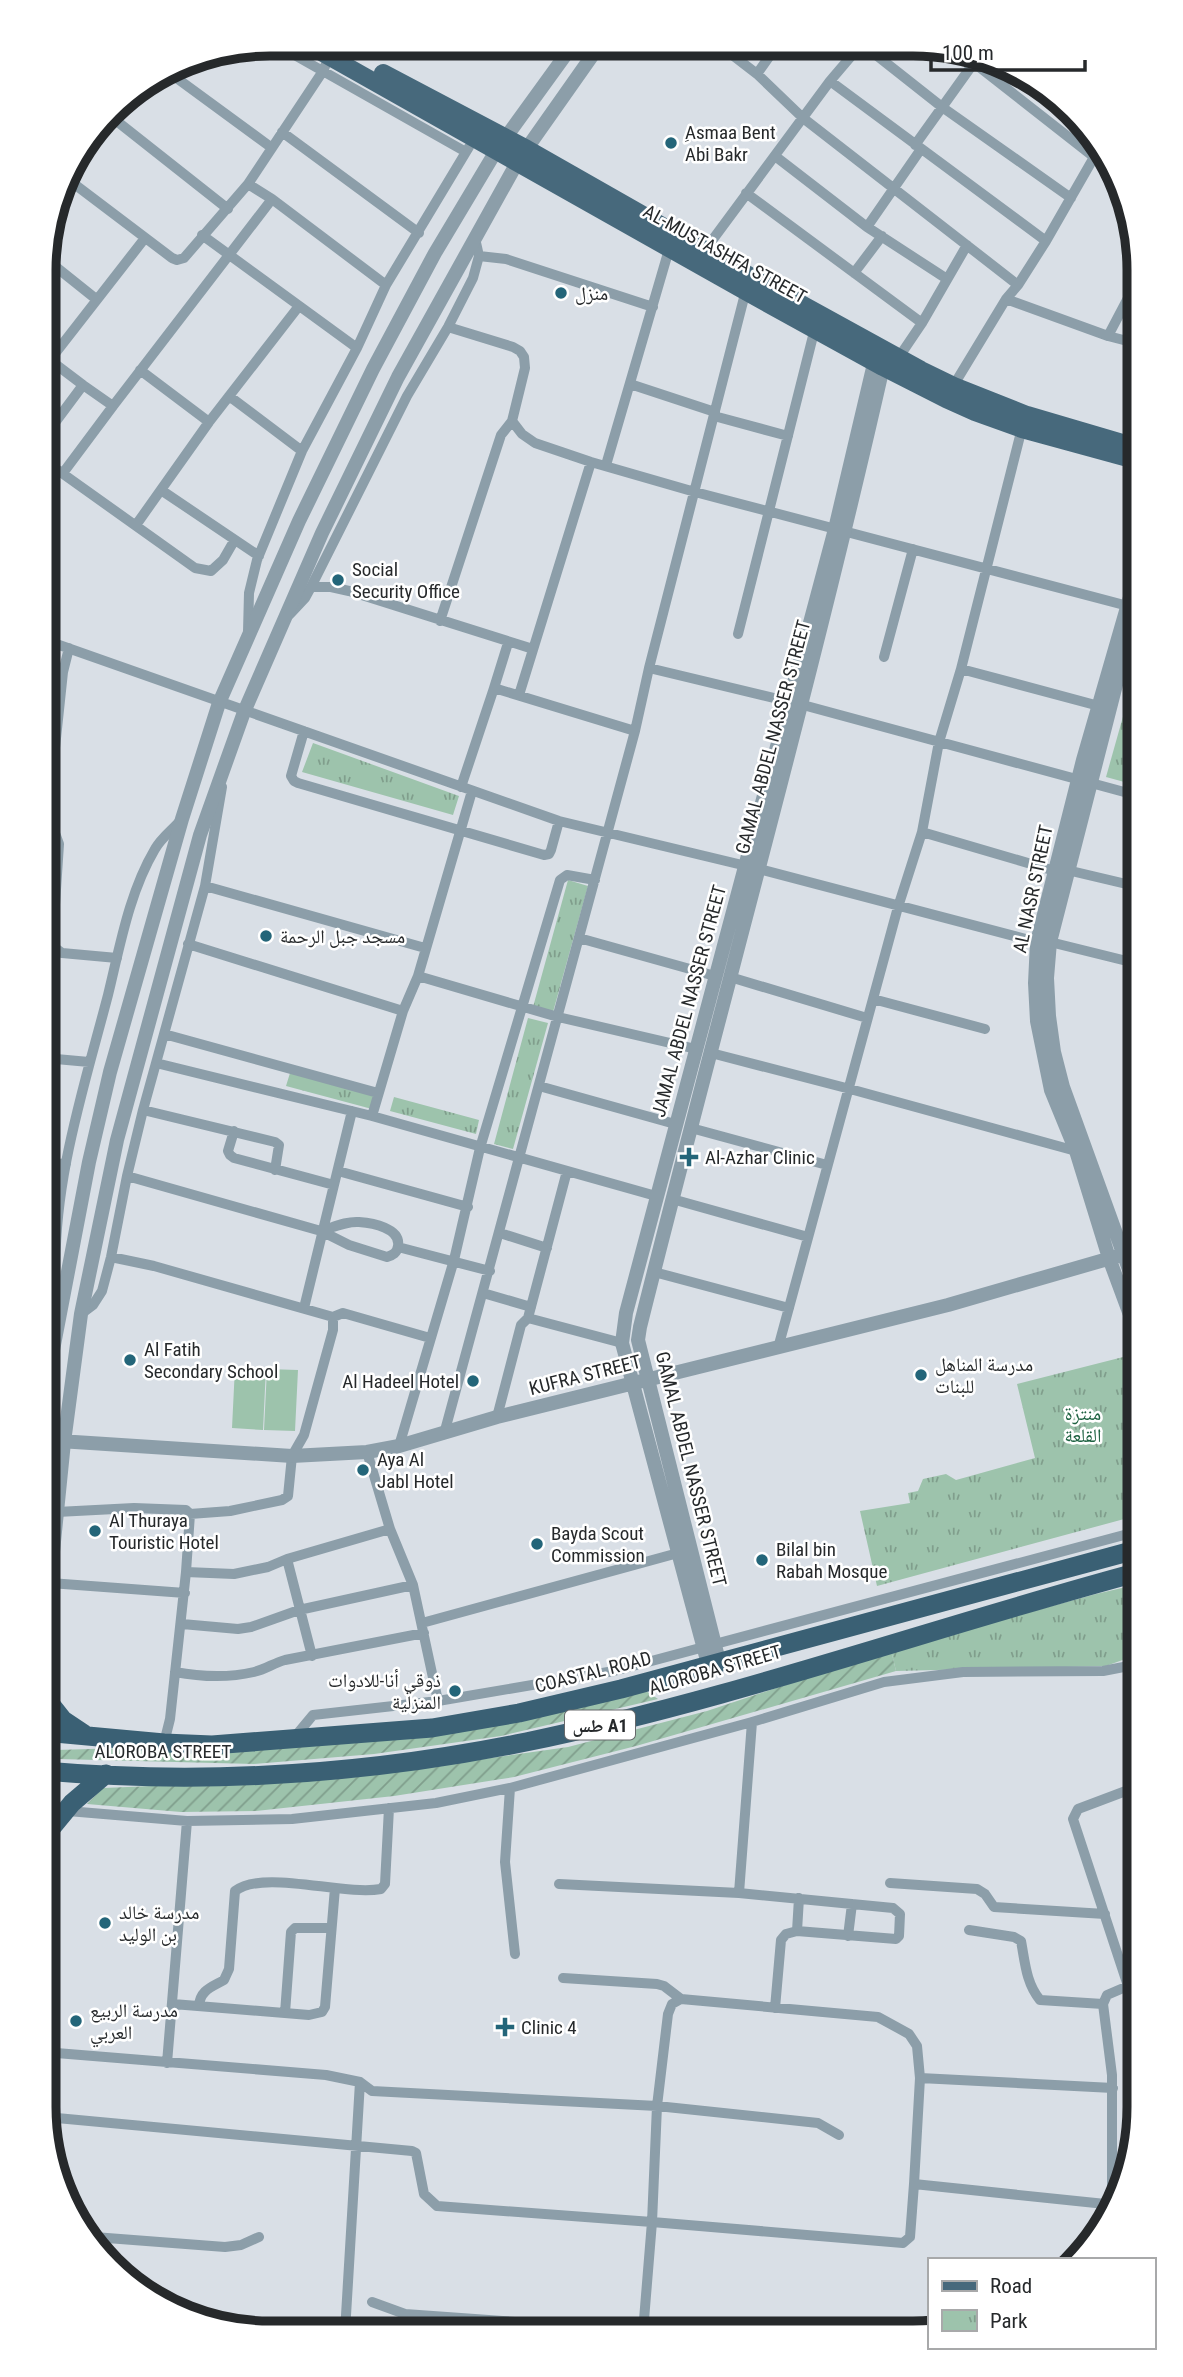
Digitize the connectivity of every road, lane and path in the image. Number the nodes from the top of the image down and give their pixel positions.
1 (327, 56) edge
2 (330, 56) edge
3 (330, 56) edge
4 (565, 56) edge
5 (591, 56) edge
6 (734, 56) edge
7 (770, 56) edge
8 (851, 56) edge
9 (877, 56) edge
10 (973, 64) edge
11 (974, 65) edge
12 (757, 74) junction
13 (177, 78) edge
14 (830, 81) junction
15 (942, 107) junction
16 (803, 118) junction
17 (116, 122) edge
18 (282, 132) junction
19 (501, 144) junction
20 (470, 145) junction
21 (918, 147) junction
22 (272, 148) junction
23 (1090, 149) edge
24 (522, 155) junction
25 (775, 156) junction
26 (1094, 157) edge
27 (74, 184) edge
28 (248, 184) junction
29 (894, 188) junction
30 (746, 193) junction
31 (1071, 198) junction
32 (272, 199) junction
33 (228, 209) junction
34 (867, 227) junction
35 (419, 233) junction
36 (202, 235) junction
37 (882, 236) junction
38 (145, 238) junction
39 (475, 238) junction
40 (672, 240) junction
41 (1046, 241) junction
42 (967, 245) junction
43 (705, 250) junction
44 (229, 255) junction
45 (479, 257) junction
46 (56, 267) edge
47 (854, 273) junction
48 (947, 279) junction
49 (748, 284) junction
50 (386, 285) junction
51 (1018, 285) junction
52 (96, 299) junction
53 (1006, 299) junction
54 (1127, 300) edge
55 (299, 306) junction
56 (653, 307) junction
57 (922, 323) junction
58 (447, 327) junction
59 (815, 328) junction
60 (1108, 336) junction
61 (1127, 341) edge
62 (357, 348) junction
63 (56, 349) edge
64 (885, 357) junction
65 (56, 365) edge
66 (140, 370) junction
67 (630, 384) junction
68 (83, 385) junction
69 (950, 393) junction
70 (229, 396) junction
71 (113, 406) junction
72 (56, 414) edge
73 (714, 414) junction
74 (512, 421) junction
75 (209, 422) junction
76 (1024, 422) junction
77 (788, 436) junction
78 (1127, 445) edge
79 (302, 451) junction
80 (1127, 457) edge
81 (591, 461) junction
82 (606, 465) junction
83 (56, 468) edge
84 (63, 473) junction
85 (161, 490) junction
86 (695, 492) junction
87 (769, 511) junction
88 (136, 524) junction
89 (840, 530) junction
90 (234, 541) junction
91 (913, 550) junction
92 (259, 556) junction
93 (986, 568) junction
94 (311, 587) junction
95 (1127, 600) edge
96 (283, 621) junction
97 (440, 621) junction
98 (1127, 626) edge
99 (738, 634) dead end
100 (248, 639) junction
101 (508, 643) junction
102 (56, 644) edge
103 (69, 648) junction
104 (533, 649) junction
105 (884, 657) dead end
106 (1115, 667) junction
107 (649, 668) junction
108 (961, 668) junction
109 (494, 688) junction
110 (519, 695) junction
111 (219, 703) junction
112 (796, 703) junction
113 (1098, 706) junction
114 (244, 712) junction
115 (304, 731) junction
116 (635, 732) junction
117 (56, 738) edge
118 (939, 742) junction
119 (226, 758) junction
120 (1085, 780) junction
121 (461, 787) junction
122 (472, 791) junction
123 (1127, 792) edge
124 (182, 819) junction
125 (559, 821) junction
126 (459, 831) junction
127 (607, 832) junction
128 (922, 832) junction
129 (56, 834) edge
130 (56, 843) edge
131 (60, 844) junction
132 (752, 867) junction
133 (1061, 871) junction
134 (56, 877) edge
135 (595, 880) junction
136 (1127, 885) edge
137 (205, 886) junction
138 (898, 907) junction
139 (579, 939) junction
140 (1044, 942) junction
141 (188, 944) junction
142 (56, 948) edge
143 (425, 948) junction
144 (117, 958) junction
145 (1127, 961) edge
146 (418, 976) junction
147 (723, 976) junction
148 (873, 999) junction
149 (521, 1007) junction
150 (403, 1011) junction
151 (558, 1017) junction
152 (867, 1018) junction
153 (985, 1029) dead end
154 (163, 1034) junction
155 (696, 1049) junction
156 (711, 1053) junction
157 (56, 1059) edge
158 (89, 1062) junction
159 (156, 1063) junction
160 (539, 1086) junction
161 (850, 1089) junction
162 (378, 1093) junction
163 (143, 1110) junction
164 (352, 1111) junction
165 (372, 1116) junction
166 (675, 1124) junction
167 (691, 1128) junction
168 (234, 1131) junction
169 (480, 1148) junction
170 (1076, 1151) junction
171 (519, 1157) junction
172 (56, 1164) edge
173 (66, 1164) junction
174 (827, 1165) junction
175 (275, 1170) junction
176 (338, 1171) junction
177 (567, 1171) junction
178 (127, 1176) junction
179 (334, 1185) junction
180 (656, 1196) junction
181 (673, 1199) junction
182 (468, 1207) junction
183 (321, 1231) junction
184 (500, 1233) junction
185 (808, 1237) junction
186 (1127, 1240) edge
187 (398, 1247) junction
188 (547, 1248) junction
189 (1127, 1253) edge
190 (111, 1257) junction
191 (1109, 1258) junction
192 (56, 1259) edge
193 (454, 1260) junction
194 (490, 1271) junction
195 (654, 1272) junction
196 (56, 1283) edge
197 (63, 1289) junction
198 (483, 1293) junction
199 (1127, 1307) edge
200 (304, 1308) junction
201 (789, 1308) junction
202 (530, 1312) junction
203 (81, 1314) junction
204 (333, 1317) junction
205 (56, 1329) edge
206 (430, 1338) junction
207 (622, 1343) junction
208 (778, 1348) junction
209 (650, 1379) junction
210 (631, 1384) junction
211 (497, 1416) junction
212 (444, 1434) junction
213 (56, 1442) edge
214 (64, 1443) junction
215 (399, 1446) junction
216 (367, 1452) junction
217 (292, 1456) junction
218 (57, 1511) junction
219 (190, 1514) junction
220 (56, 1521) edge
221 (390, 1529) junction
222 (1127, 1534) edge
223 (1127, 1552) edge
224 (678, 1553) junction
225 (286, 1559) junction
226 (186, 1572) junction
227 (1127, 1575) edge
228 (56, 1583) edge
229 (413, 1585) junction
230 (185, 1593) junction
231 (299, 1610) junction
232 (182, 1624) junction
233 (423, 1628) junction
234 (712, 1655) junction
235 (312, 1656) junction
236 (1127, 1666) edge
237 (175, 1672) junction
238 (667, 1677) junction
239 (722, 1692) junction
240 (438, 1701) junction
241 (674, 1706) junction
242 (56, 1711) edge
243 (752, 1722) junction
244 (56, 1733) edge
245 (85, 1735) junction
246 (293, 1740) junction
247 (164, 1743) junction
248 (56, 1772) edge
249 (106, 1774) junction
250 (510, 1788) junction
251 (1127, 1791) edge
252 (389, 1808) junction
253 (56, 1809) edge
254 (56, 1810) edge
255 (187, 1821) junction
256 (890, 1883) dead end
257 (559, 1884) dead end
258 (335, 1888) junction
259 (739, 1893) junction
260 (799, 1898) junction
261 (852, 1904) junction
262 (1105, 1914) junction
263 (331, 1928) junction
264 (969, 1930) dead end
265 (797, 1931) junction
266 (848, 1936) junction
267 (515, 1954) dead end
268 (1127, 1969) edge
269 (563, 1978) dead end
270 (1127, 1987) edge
271 (681, 1999) junction
272 (173, 2004) junction
273 (1103, 2004) junction
274 (199, 2006) junction
275 (775, 2008) junction
276 (285, 2013) junction
277 (56, 2053) edge
278 (167, 2063) junction
279 (920, 2078) junction
280 (360, 2082) junction
281 (1113, 2088) junction
282 (657, 2106) junction
283 (57, 2119) edge
284 (839, 2135) dead end
285 (356, 2145) junction
286 (1114, 2181) edge
287 (914, 2185) junction
288 (1103, 2204) edge
289 (652, 2222) junction
290 (259, 2236) dead end
291 (101, 2238) edge
292 (373, 2302) dead end
293 (346, 2321) edge
294 (499, 2321) edge
295 (648, 2321) edge

1 - 18 street
2 - 19 main road, AL-MUSTASHFA STREET
3 - 20 main road, AL-MUSTASHFA STREET
4 - 19 street
5 - 24 street
6 - 12 street
7 - 12 street
8 - 14 street
9 - 15 street
10 - 15 street
11 - 23 street
12 - 16 street
13 - 22 street
14 - 16 street
14 - 21 street
15 - 21 street
15 - 31 street
16 - 25 street
16 - 29 street
17 - 33 street
18 - 22 street
18 - 35 street
19 - 20 main road, AL-MUSTASHFA STREET
19 - 24 main road, AL-MUSTASHFA STREET
19 - 100 street
20 - 35 street
21 - 29 street
21 - 41 street
22 - 28 street
24 - 39 street
24 - 40 main road, AL-MUSTASHFA STREET
25 - 30 street
25 - 34 street
26 - 31 street
27 - 38 street
28 - 32 street
28 - 33 street
29 - 34 street
29 - 42 street
30 - 43 street
30 - 47 street
31 - 41 street
32 - 44 street
32 - 50 street
33 - 36 street
34 - 37 street
35 - 50 street
36 - 38 street
36 - 44 street
37 - 47 street
37 - 48 street
38 - 52 street
39 - 45 street
39 - 96 street
40 - 43 main road, AL-MUSTASHFA STREET
40 - 49 main road, AL-MUSTASHFA STREET
40 - 56 street
41 - 51 street
42 - 48 street
42 - 51 street
43 - 49 main road, AL-MUSTASHFA STREET
44 - 55 street
44 - 66 street
45 - 56 street
45 - 58 street
46 - 52 street
47 - 57 street
48 - 57 street
49 - 59 main road, AL-MUSTASHFA STREET
49 - 64 main road, AL-MUSTASHFA STREET
49 - 73 street
50 - 62 street
51 - 53 street
52 - 63 street
53 - 60 street
53 - 69 street
54 - 60 street
55 - 62 street
55 - 70 street
56 - 67 street
57 - 64 street
58 - 74 street
58 - 94 street
59 - 64 main road, AL-MUSTASHFA STREET
59 - 77 street
60 - 61 street
62 - 79 street
64 - 69 main road, AL-MUSTASHFA STREET
64 - 89 street, JAMAL ABDEL NASSER STREET
65 - 68 street
66 - 71 street
66 - 75 street
67 - 73 street
67 - 82 street
68 - 71 street
68 - 72 street
69 - 76 main road, AL-MUSTASHFA STREET
70 - 75 street
70 - 79 street
71 - 84 street
73 - 77 street
73 - 86 street
74 - 81 street
74 - 97 street
75 - 85 street
76 - 78 main road, AL-MUSTASHFA STREET
76 - 80 main road, AL-MUSTASHFA STREET
76 - 93 street
77 - 87 street
79 - 92 street
81 - 82 street
81 - 104 street
82 - 86 street
83 - 84 street
84 - 88 street
85 - 88 street
85 - 90 street
86 - 87 street
86 - 107 street
87 - 89 street
87 - 99 street
88 - 90 street
89 - 91 street
89 - 112 street, JAMAL ABDEL NASSER STREET
90 - 92 street
91 - 93 street
91 - 105 street
92 - 100 street
93 - 95 street
93 - 108 street
94 - 96 street
94 - 97 street
96 - 114 street
97 - 101 street
98 - 106 street, AL NASR STREET
100 - 111 street
101 - 104 street
101 - 109 street
102 - 103 street
103 - 111 street
103 - 117 street
104 - 110 street
106 - 113 street, AL NASR STREET
106 - 120 street, AL NASR STREET
107 - 112 street
107 - 116 street
108 - 113 street
108 - 118 street
109 - 110 street
109 - 121 street
110 - 116 street
111 - 114 street
111 - 124 street
112 - 118 street
112 - 132 street, JAMAL ABDEL NASSER STREET
113 - 120 street, AL NASR STREET
114 - 115 street
114 - 119 street
115 - 121 street
115 - 126 street
116 - 127 street
118 - 120 street
118 - 128 street
119 - 137 street
119 - 203 street
120 - 123 street
120 - 133 street, AL NASR STREET
121 - 122 street
122 - 125 street
122 - 126 street
124 - 144 street
124 - 197 street
125 - 126 street
125 - 127 street
126 - 143 street
127 - 132 street
127 - 135 street
128 - 133 street
128 - 138 street
129 - 131 street
130 - 131 street
131 - 134 street
132 - 138 street
132 - 147 street, JAMAL ABDEL NASSER STREET
133 - 136 street
133 - 140 street, AL NASR STREET
135 - 139 street
135 - 149 street
137 - 141 street
137 - 143 street
138 - 140 street
138 - 148 street
139 - 147 street
139 - 151 street
140 - 145 street
140 - 170 street, AL NASR STREET
140 - 186 street, AL NASR STREET
141 - 150 street
141 - 154 street
142 - 144 street
143 - 146 street
144 - 158 street
146 - 149 street
146 - 150 street
147 - 152 street
147 - 155 street, JAMAL ABDEL NASSER STREET
147 - 156 street, GAMAL ABDEL NASSER STREET
148 - 152 street
148 - 153 street
149 - 151 street
149 - 169 street
150 - 162 street
151 - 155 street
151 - 160 street
152 - 161 street
154 - 159 street
154 - 162 street
155 - 166 street, JAMAL ABDEL NASSER STREET
156 - 161 street
156 - 167 street, GAMAL ABDEL NASSER STREET
157 - 158 street
158 - 173 street
159 - 163 street
159 - 164 street
160 - 166 street
160 - 171 street
161 - 170 street
161 - 174 street
162 - 165 street
163 - 168 street
163 - 178 street
164 - 165 street
164 - 176 street
165 - 169 street
166 - 180 street, JAMAL ABDEL NASSER STREET
167 - 174 street
167 - 181 street, GAMAL ABDEL NASSER STREET
168 - 175 street
168 - 175 street
169 - 171 street
169 - 182 street
170 - 191 street, AL NASR STREET
171 - 177 street
171 - 184 street
172 - 173 street
173 - 192 street
174 - 185 street
175 - 179 street
176 - 179 street
176 - 182 street
177 - 180 street
177 - 188 street
178 - 183 street
178 - 190 street
179 - 183 street
180 - 207 street, JAMAL ABDEL NASSER STREET
181 - 185 street
181 - 195 street, GAMAL ABDEL NASSER STREET
182 - 193 street
183 - 187 street
183 - 187 street
183 - 200 street
184 - 188 street
184 - 194 street
185 - 201 street
187 - 193 street
188 - 202 street
189 - 191 street, KUFRA STREET
190 - 200 street
190 - 203 street
191 - 199 street, AL NASR STREET
191 - 208 street, KUFRA STREET
193 - 194 street
193 - 206 street
194 - 198 street
195 - 201 street
195 - 209 street, GAMAL ABDEL NASSER STREET
196 - 197 street
197 - 205 street
198 - 202 street
198 - 212 street
200 - 204 street
201 - 208 street
202 - 207 street
202 - 211 street
203 - 214 street
204 - 206 street
204 - 217 street
206 - 215 street
207 - 210 street, JAMAL ABDEL NASSER STREET
208 - 209 street, KUFRA STREET
209 - 210 street, KUFRA STREET
209 - 234 street, GAMAL ABDEL NASSER STREET
210 - 211 street, KUFRA STREET
210 - 224 street, JAMAL ABDEL NASSER STREET
211 - 212 street, KUFRA STREET
212 - 215 street, KUFRA STREET
213 - 214 street, KUFRA STREET
214 - 217 street, KUFRA STREET
214 - 218 street
215 - 216 street, KUFRA STREET
216 - 217 street, KUFRA STREET
216 - 221 street
217 - 219 street
218 - 219 street
218 - 220 street
219 - 226 street
221 - 225 street
221 - 229 street
222 - 234 street
223 - 234 highway, COASTAL ROAD / طس A1
224 - 233 street
224 - 234 street, JAMAL ABDEL NASSER STREET
225 - 226 street
225 - 231 street
226 - 230 street
227 - 239 highway, ALOROBA STREET / طس A1
228 - 230 street
229 - 231 street
229 - 233 street
230 - 232 street
231 - 232 street
231 - 235 street
232 - 237 street
233 - 235 street
233 - 240 street
234 - 238 highway, COASTAL ROAD / طس A1
234 - 239 highway
234 - 240 street
235 - 237 street
236 - 243 street
237 - 247 street
238 - 241 highway
238 - 246 highway, COASTAL ROAD / طس A1
239 - 241 highway, ALOROBA STREET / طس A1
240 - 246 street
241 - 249 highway, ALOROBA STREET / طس A1
242 - 245 highway
243 - 250 street
243 - 259 street
244 - 245 highway, COASTAL ROAD / طس A1
245 - 247 highway, COASTAL ROAD / طس A1
246 - 247 highway, COASTAL ROAD / طس A1
248 - 249 highway, ALOROBA STREET / طس A1
249 - 253 highway
250 - 252 street
250 - 267 street
251 - 262 street
252 - 255 street
252 - 258 street
254 - 255 street
255 - 272 street
256 - 262 street
257 - 259 street
258 - 263 street
258 - 274 street
259 - 260 street
260 - 261 street
260 - 265 street
261 - 266 street
261 - 266 street
262 - 268 street
263 - 276 street
263 - 276 street
264 - 273 street
265 - 266 street
265 - 275 street
269 - 271 street
270 - 273 street
271 - 275 street
271 - 282 street
272 - 274 street
272 - 278 street
273 - 281 street
274 - 276 street
275 - 279 street
277 - 278 street
278 - 280 street
279 - 281 street
279 - 287 street
280 - 282 street
280 - 285 street
281 - 286 street
282 - 284 street
282 - 289 street
283 - 285 street
285 - 289 street
285 - 293 street
287 - 288 street
287 - 289 street
289 - 295 street
290 - 291 street
292 - 294 street

